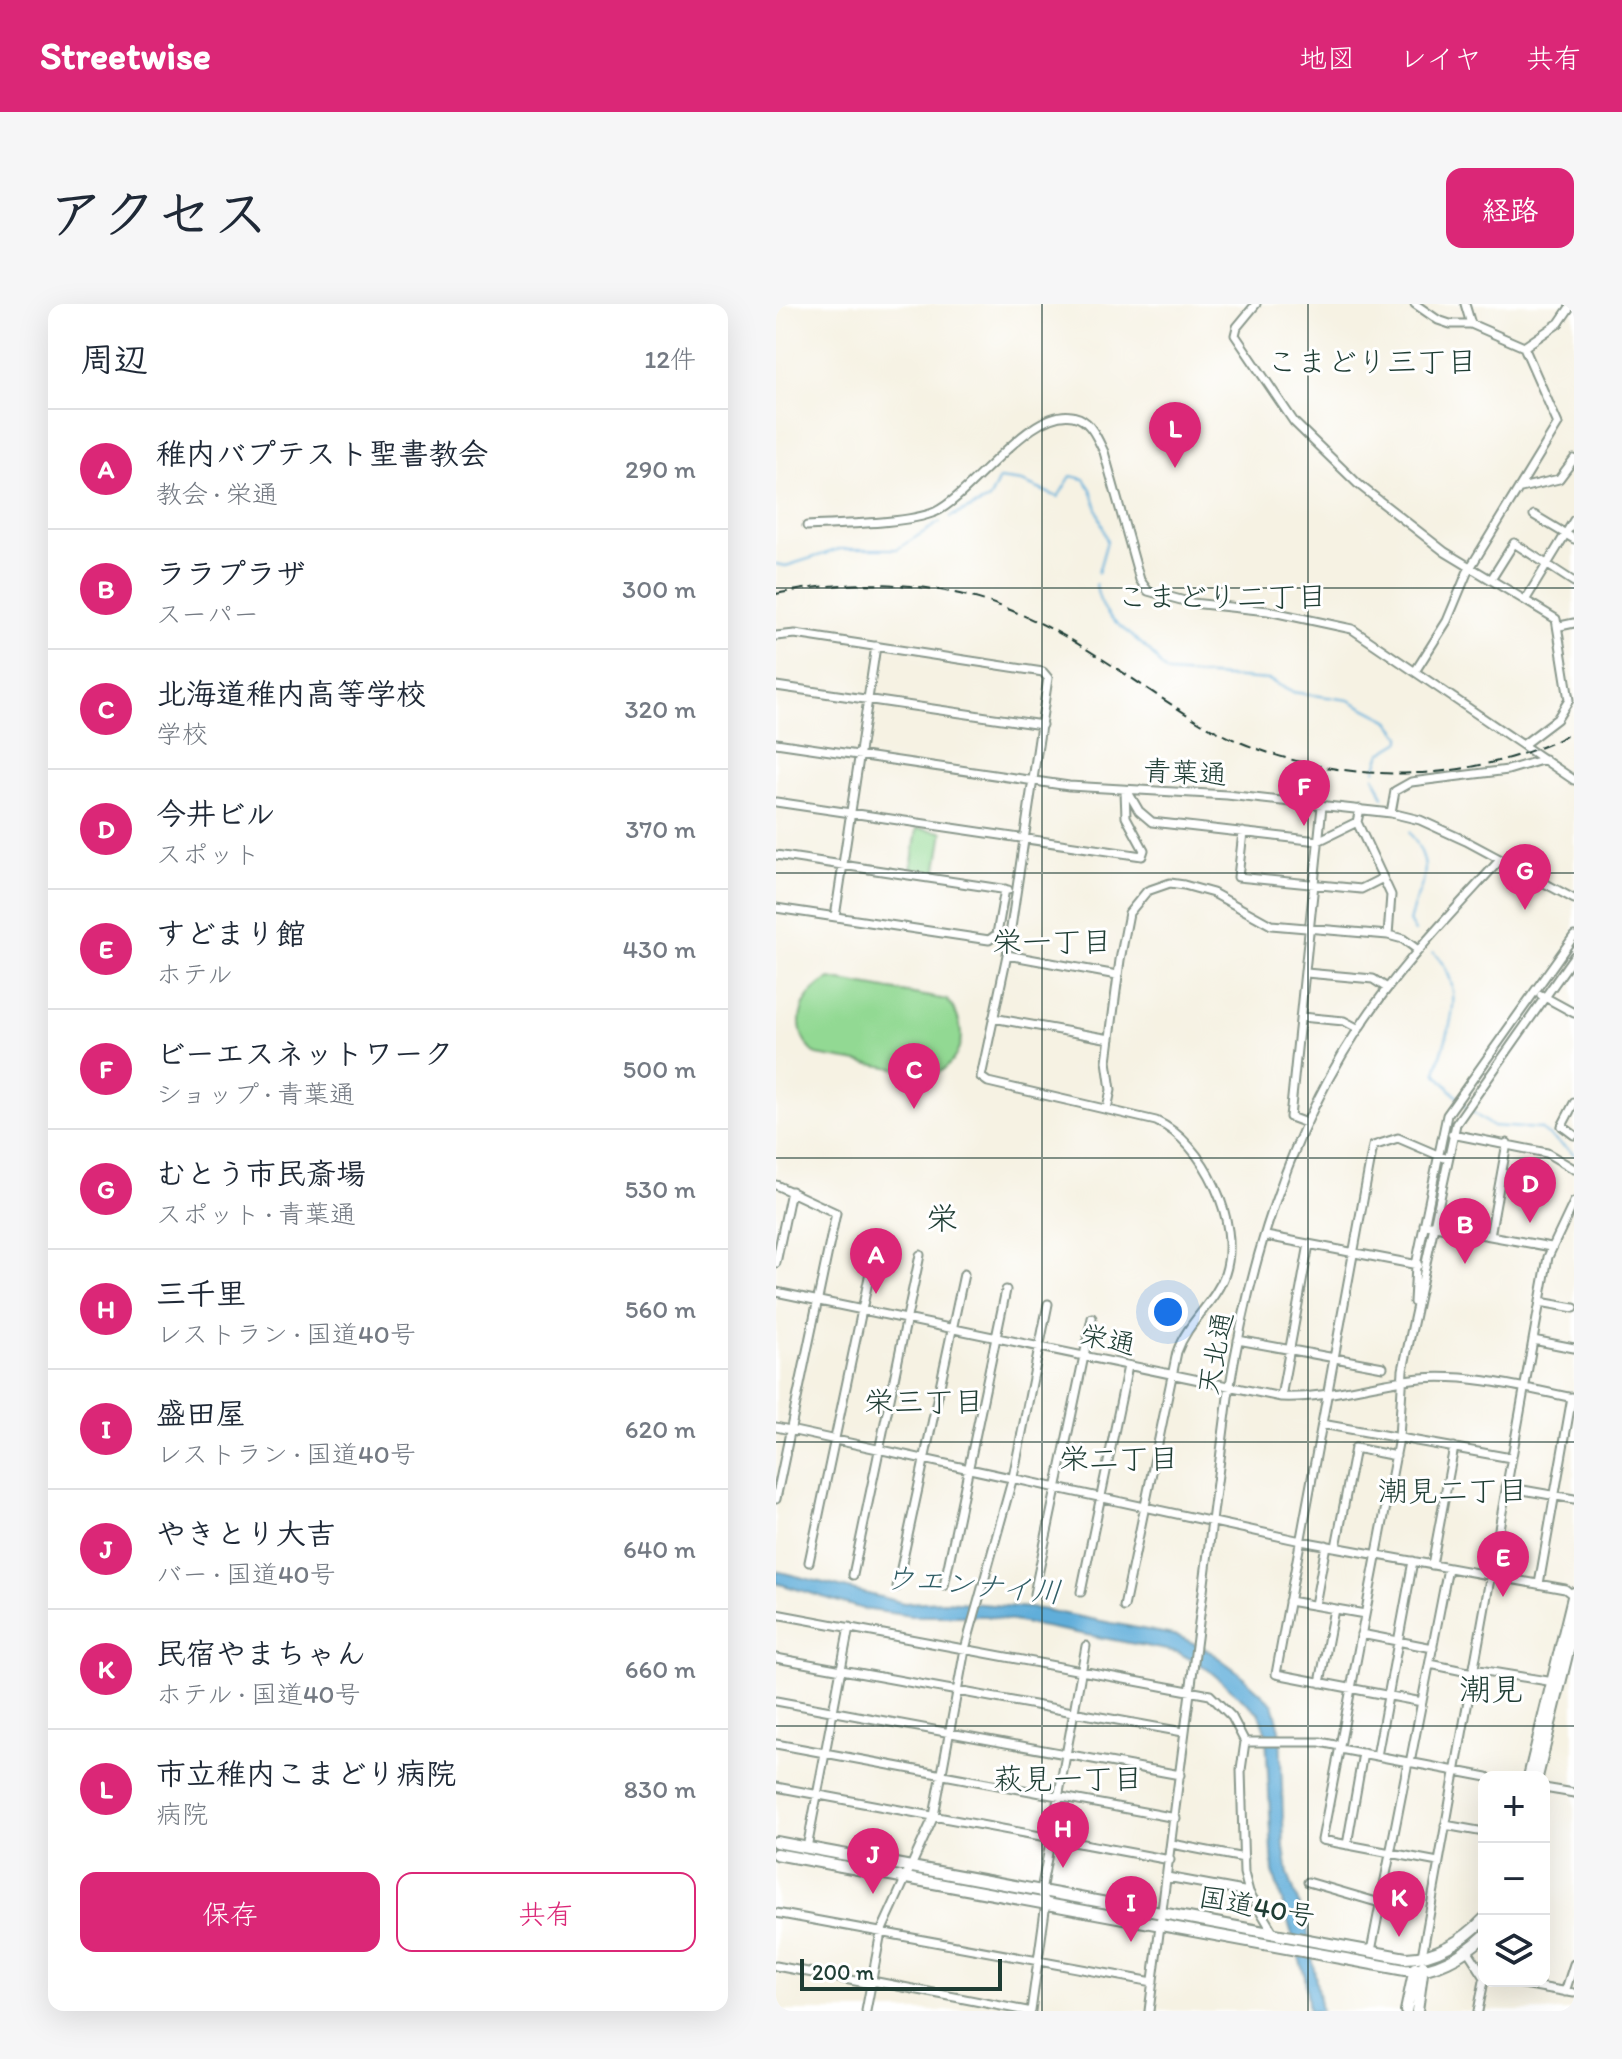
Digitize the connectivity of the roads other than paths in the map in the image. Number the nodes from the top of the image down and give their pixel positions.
1 (1256, 304) edge
2 (1415, 304) edge
3 (1465, 304) edge
4 (1573, 307) edge
5 (1471, 324) junction
6 (1524, 347) junction
7 (1574, 459) edge
8 (1521, 488) junction
9 (1534, 515) dead end
10 (1574, 520) edge
11 (807, 526) dead end
12 (1566, 534) junction
13 (1574, 539) edge
14 (1547, 564) junction
15 (1473, 565) junction
16 (1492, 578) junction
17 (1574, 582) edge
18 (1526, 599) junction
19 (1574, 623) edge
20 (1560, 626) junction
21 (776, 636) edge
22 (876, 646) junction
23 (1416, 670) junction
24 (776, 686) edge
25 (868, 699) junction
26 (1572, 700) edge
27 (1042, 725) junction
28 (776, 743) edge
29 (1524, 744) junction
30 (859, 756) junction
31 (1545, 759) junction
32 (1574, 780) edge
33 (1033, 782) junction
34 (1126, 792) junction
35 (776, 802) edge
36 (1322, 806) junction
37 (1360, 809) junction
38 (851, 813) junction
39 (1391, 813) junction
40 (1357, 822) junction
41 (1243, 832) junction
42 (1025, 839) junction
43 (1318, 841) junction
44 (776, 855) edge
45 (1499, 861) junction
46 (843, 865) junction
47 (1383, 878) junction
48 (1313, 883) junction
49 (1005, 889) junction
50 (1018, 892) junction
51 (1574, 899) edge
52 (776, 908) edge
53 (835, 917) junction
54 (1310, 928) junction
55 (1388, 935) junction
56 (1574, 936) edge
57 (1418, 950) junction
58 (1007, 955) junction
59 (1574, 956) edge
60 (1306, 973) junction
61 (1117, 975) junction
62 (1387, 988) junction
63 (1535, 991) junction
64 (1544, 996) junction
65 (1574, 1013) edge
66 (1301, 1017) junction
67 (993, 1018) junction
68 (1359, 1029) junction
69 (1110, 1039) junction
70 (1574, 1103) edge
71 (1107, 1109) junction
72 (1306, 1123) junction
73 (1452, 1134) junction
74 (1574, 1135) edge
75 (1507, 1143) junction
76 (1438, 1156) junction
77 (1447, 1159) junction
78 (1574, 1169) edge
79 (776, 1185) edge
80 (791, 1191) junction
81 (1574, 1202) edge
82 (1424, 1224) junction
83 (1435, 1226) junction
84 (878, 1234) dead end
85 (1266, 1236) junction
86 (1490, 1236) junction
87 (1309, 1244) junction
88 (1551, 1247) junction
89 (1354, 1254) junction
90 (920, 1255) dead end
91 (776, 1263) edge
92 (1416, 1265) junction
93 (1428, 1267) junction
94 (964, 1274) dead end
95 (1006, 1290) dead end
96 (776, 1292) edge
97 (818, 1301) junction
98 (1540, 1302) junction
99 (1048, 1304) dead end
100 (1574, 1308) edge
101 (862, 1310) junction
102 (1414, 1313) junction
103 (1092, 1318) dead end
104 (907, 1319) junction
105 (953, 1329) junction
106 (996, 1338) junction
107 (1238, 1340) junction
108 (1533, 1340) junction
109 (1040, 1347) junction
110 (1574, 1348) edge
111 (1289, 1350) junction
112 (1084, 1357) junction
113 (1334, 1358) junction
114 (1128, 1366) junction
115 (1383, 1367) dead end
116 (1172, 1375) junction
117 (1402, 1381) junction
118 (1229, 1387) junction
119 (1524, 1388) junction
120 (1327, 1395) junction
121 (1281, 1397) junction
122 (1573, 1397) edge
123 (1322, 1424) junction
124 (776, 1427) edge
125 (791, 1430) junction
126 (1399, 1438) junction
127 (834, 1439) junction
128 (1454, 1447) junction
129 (879, 1449) junction
130 (1396, 1456) junction
131 (925, 1458) junction
132 (1511, 1458) junction
133 (969, 1468) junction
134 (1013, 1477) junction
135 (1057, 1487) junction
136 (1506, 1487) junction
137 (1101, 1496) junction
138 (1555, 1496) junction
139 (776, 1499) edge
140 (1574, 1499) edge
141 (1145, 1505) junction
142 (1211, 1520) junction
143 (1301, 1541) junction
144 (1326, 1545) junction
145 (1336, 1547) junction
146 (1376, 1555) junction
147 (1413, 1561) junction
148 (809, 1562) dead end
149 (1432, 1565) junction
150 (1448, 1568) junction
151 (853, 1575) dead end
152 (1490, 1576) junction
153 (1539, 1584) junction
154 (944, 1586) dead end
155 (897, 1587) dead end
156 (1081, 1592) dead end
157 (1034, 1594) dead end
158 (1574, 1595) edge
159 (1289, 1601) junction
160 (1315, 1605) junction
161 (1124, 1607) dead end
162 (1334, 1609) junction
163 (776, 1614) edge
164 (1365, 1614) junction
165 (1574, 1626) edge
166 (849, 1627) junction
167 (1361, 1634) junction
168 (1398, 1641) junction
169 (1086, 1646) dead end
170 (1433, 1648) junction
171 (965, 1649) junction
172 (776, 1658) edge
173 (1430, 1664) junction
174 (840, 1669) junction
175 (1082, 1670) junction
176 (1473, 1671) junction
177 (1320, 1683) junction
178 (1556, 1683) junction
179 (1351, 1689) junction
180 (958, 1690) junction
181 (1188, 1690) junction
182 (1388, 1696) junction
183 (776, 1701) edge
184 (1422, 1702) junction
185 (833, 1711) junction
186 (1074, 1712) junction
187 (1183, 1732) junction
188 (950, 1733) junction
189 (1249, 1742) junction
190 (776, 1744) edge
191 (1340, 1747) junction
192 (825, 1753) junction
193 (1363, 1753) junction
194 (1066, 1754) junction
195 (1377, 1756) junction
196 (1409, 1763) junction
197 (1455, 1771) junction
198 (1531, 1771) edge
199 (1538, 1771) edge
200 (942, 1774) junction
201 (1180, 1775) junction
202 (1478, 1775) edge
203 (776, 1787) edge
204 (1550, 1789) edge
205 (1574, 1793) edge
206 (818, 1794) junction
207 (1059, 1795) junction
208 (934, 1816) junction
209 (1176, 1818) junction
210 (1445, 1825) junction
211 (1478, 1831) edge
212 (1051, 1837) junction
213 (776, 1842) edge
214 (1172, 1844) junction
215 (1347, 1845) junction
216 (807, 1848) junction
217 (1390, 1853) junction
218 (776, 1854) edge
219 (1244, 1858) junction
220 (1170, 1860) junction
221 (1438, 1862) junction
222 (910, 1872) junction
223 (1167, 1877) junction
224 (1308, 1882) dead end
225 (1041, 1891) junction
226 (1249, 1892) junction
227 (1046, 1903) junction
228 (1380, 1903) junction
229 (776, 1913) edge
230 (1162, 1919) junction
231 (1478, 1924) edge
232 (881, 1932) junction
233 (1464, 1937) junction
234 (1279, 1939) junction
235 (1478, 1941) edge
236 (1449, 1945) junction
237 (1371, 1951) junction
238 (1466, 1951) junction
239 (1422, 1956) junction
240 (1039, 1961) junction
241 (1574, 1964) edge
242 (776, 1966) edge
243 (1418, 1970) junction
244 (1478, 1970) edge
245 (872, 1982) junction
246 (1153, 1982) junction
247 (1482, 1987) edge
248 (1538, 1987) edge
249 (1565, 1992) junction
250 (1574, 1993) edge
251 (866, 2011) edge
252 (1029, 2011) edge
253 (1149, 2011) edge
254 (1406, 2011) edge
255 (1417, 2011) edge
256 (1478, 2011) edge

1 - 15 street
2 - 5 street
3 - 5 street
4 - 6 street
5 - 6 street
6 - 8 street
7 - 8 street
8 - 15 street
9 - 12 street
10 - 12 street
11 - 23 street
12 - 13 street
12 - 14 street
14 - 16 street
14 - 17 street
14 - 18 street
15 - 16 street
15 - 23 street
16 - 18 street
18 - 20 street
19 - 20 street
20 - 26 street
21 - 22 street
22 - 25 street
22 - 27 street
23 - 29 street
24 - 25 street
25 - 27 street
25 - 30 street
26 - 29 street
27 - 33 street
28 - 30 street, 青葉通
29 - 31 street
30 - 33 street, 青葉通
30 - 38 street
31 - 32 street
31 - 39 street
33 - 34 street, 青葉通
33 - 42 street
34 - 36 street, 青葉通
34 - 41 street
34 - 42 street
35 - 38 street
36 - 37 street, 青葉通
36 - 43 street
37 - 39 street, 青葉通
37 - 40 street
38 - 42 street
38 - 46 street
39 - 45 street, 青葉通
40 - 43 street
40 - 47 street
41 - 43 street
41 - 48 street
42 - 50 street
43 - 48 street
44 - 46 street
45 - 51 street, 青葉通
45 - 57 street, 天北通
46 - 49 street
46 - 53 street
47 - 48 street
47 - 55 street
48 - 54 street
49 - 50 street
49 - 53 street
50 - 58 street
52 - 53 street
54 - 55 street
54 - 60 street
54 - 61 street
55 - 57 street
56 - 63 street
57 - 62 street, 天北通
58 - 61 street
58 - 67 street
59 - 64 street
60 - 62 street
60 - 66 street
61 - 69 street
62 - 68 street, 天北通
63 - 64 street
63 - 76 street
64 - 65 street
64 - 73 street
66 - 68 street
66 - 72 street
67 - 69 street
67 - 71 street
68 - 72 street, 天北通
69 - 71 street
70 - 74 street
71 - 116 street
72 - 85 street, 天北通
73 - 75 street
73 - 77 street
75 - 78 street
75 - 86 street
76 - 77 street
76 - 82 street
76 - 89 street
77 - 83 street
79 - 80 street
80 - 91 street
80 - 97 street
81 - 88 street
82 - 83 street
82 - 92 street
83 - 86 street
83 - 93 street
84 - 101 street
85 - 87 street
85 - 107 street, 天北通
86 - 88 street
87 - 89 street
87 - 111 street
88 - 98 street
89 - 92 street
89 - 113 street
90 - 104 street
92 - 93 street
92 - 102 street
93 - 102 street
94 - 105 street
95 - 106 street
96 - 97 street, 栄通
97 - 101 street, 栄通
97 - 125 street
98 - 100 street
98 - 108 street
99 - 109 street
101 - 104 street, 栄通
101 - 127 street
102 - 117 street
103 - 112 street
104 - 105 street, 栄通
104 - 129 street
105 - 106 street, 栄通
105 - 131 street
106 - 109 street, 栄通
106 - 133 street
107 - 111 street
107 - 118 street, 天北通
108 - 110 street
108 - 119 street
109 - 112 street, 栄通
109 - 134 street
111 - 113 street
111 - 121 street
112 - 114 street, 栄通
112 - 135 street
113 - 115 street
113 - 120 street
114 - 116 street, 栄通
114 - 137 street
116 - 118 street, 栄通
116 - 141 street
117 - 119 street, 栄通
117 - 120 street, 栄通
117 - 126 street
118 - 121 street, 栄通
118 - 142 street, 天北通
119 - 122 street, 栄通
119 - 132 street
120 - 121 street, 栄通
120 - 123 street
122 - 138 street
123 - 126 street
123 - 143 street
124 - 125 street
125 - 127 street
125 - 139 street
126 - 128 street
126 - 130 street
127 - 129 street
127 - 148 street
128 - 132 street
128 - 149 street
129 - 131 street
129 - 151 street
130 - 145 street
130 - 146 street
131 - 133 street
131 - 155 street
132 - 136 street
133 - 134 street
133 - 154 street
134 - 135 street
134 - 171 street
135 - 137 street
135 - 157 street
136 - 138 street
136 - 152 street
137 - 141 street
137 - 156 street
138 - 140 street
138 - 153 street
141 - 142 street
141 - 161 street
142 - 143 street
142 - 181 street, 天北通
143 - 144 street
143 - 159 street
144 - 145 street
144 - 160 street
145 - 146 street
146 - 147 street
146 - 164 street
147 - 149 street
147 - 168 street
149 - 150 street
150 - 152 street
150 - 170 street
152 - 153 street
152 - 176 street
153 - 158 street
158 - 178 highway
159 - 160 street
159 - 177 street
160 - 162 street
162 - 164 street
162 - 177 street
163 - 166 street
164 - 167 street
165 - 178 highway
166 - 171 street
166 - 174 street
167 - 168 street
167 - 179 street
168 - 170 street
168 - 182 street
169 - 175 street
170 - 173 street
171 - 175 street
171 - 180 street
172 - 174 street
173 - 176 street
173 - 184 street
174 - 180 street
174 - 185 street
175 - 181 street
175 - 186 street
176 - 178 street
176 - 197 street
177 - 179 street
178 - 198 highway
178 - 199 highway
179 - 182 street
179 - 191 street
180 - 186 street
180 - 188 street
181 - 187 street, 天北通
181 - 189 street
182 - 184 street
182 - 195 street
183 - 185 street
184 - 196 street
185 - 188 street
185 - 192 street
186 - 187 street
186 - 194 street
187 - 201 street, 天北通
188 - 194 street
188 - 200 street
189 - 191 street
189 - 219 street
190 - 192 street
191 - 193 street
191 - 215 street
192 - 200 street
192 - 206 street
193 - 195 street
193 - 215 street
194 - 201 street
194 - 207 street
195 - 196 street
196 - 197 street
196 - 217 street
197 - 202 street
197 - 210 street
200 - 207 street
200 - 208 street
201 - 209 street, 天北通
203 - 206 street
204 - 205 street
206 - 208 street
206 - 216 street
207 - 209 street
207 - 212 street
208 - 212 street
208 - 222 street
209 - 214 street, 天北通
210 - 211 street
210 - 221 street
212 - 220 street
212 - 225 street
213 - 216 highway, 国道40号
214 - 219 street
214 - 220 street, 天北通
215 - 217 street
216 - 222 highway, 国道40号
217 - 221 street
217 - 228 street
218 - 222 highway, 国道40号
219 - 226 street
220 - 223 street, 天北通
221 - 239 street
222 - 225 highway, 国道40号
222 - 227 highway, 国道40号
222 - 232 street
223 - 226 street
223 - 230 street, 天北通
224 - 228 street
225 - 227 street
225 - 230 highway, 国道40号
226 - 234 street
227 - 230 highway, 国道40号
227 - 240 street
228 - 237 street
229 - 232 street
230 - 234 highway, 国道40号
230 - 234 highway, 国道40号
230 - 246 street, 天北通
231 - 233 highway, 国道40号
232 - 240 street
232 - 245 street
233 - 236 highway, 国道40号
233 - 238 street
234 - 237 highway, 国道40号
234 - 243 highway, 国道40号
235 - 238 highway
236 - 238 street
236 - 239 highway, 国道40号
237 - 239 highway, 国道40号
238 - 243 highway
238 - 244 street
239 - 243 highway
240 - 246 street
240 - 252 street
241 - 249 street
242 - 245 street
243 - 254 highway
243 - 255 highway
245 - 251 street
245 - 252 street
246 - 253 street, 天北通
247 - 256 street
248 - 249 street
249 - 250 street

